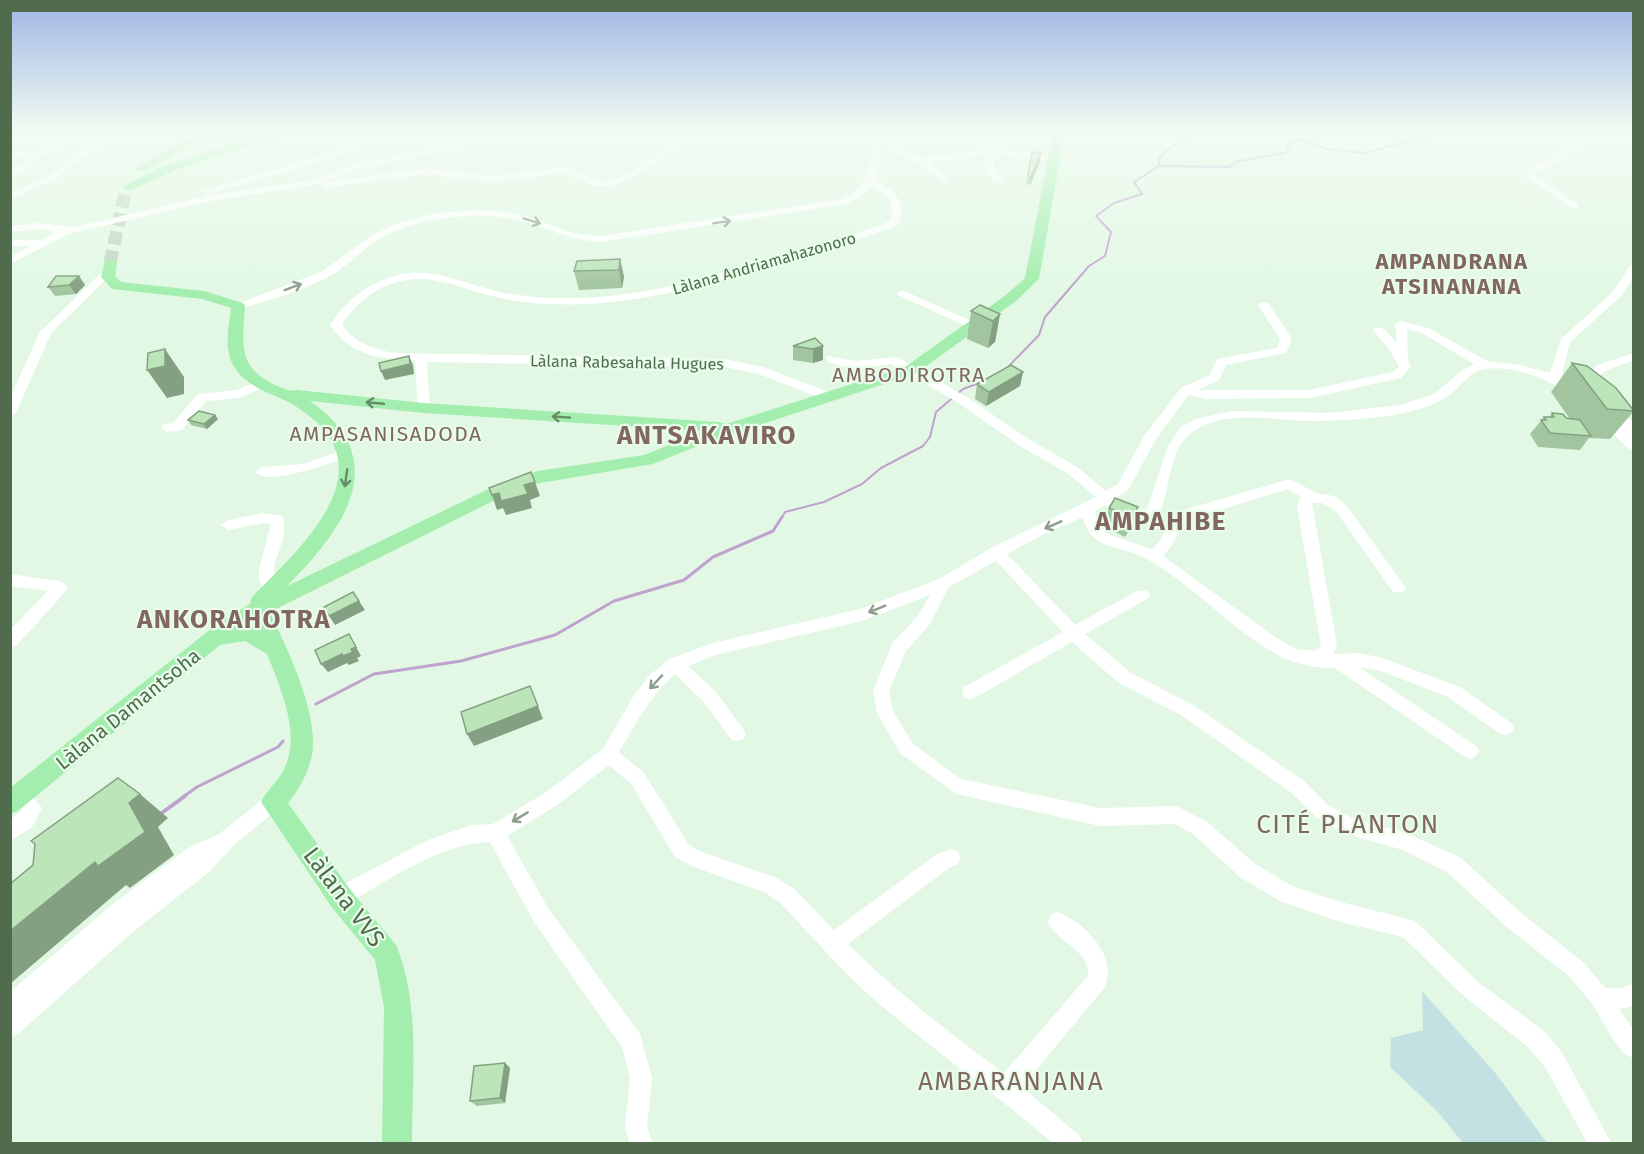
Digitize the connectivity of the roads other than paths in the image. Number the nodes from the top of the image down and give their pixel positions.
1 (34, 186) edge
2 (131, 186) edge
3 (237, 186) edge
4 (299, 186) joint
5 (325, 186) edge
6 (869, 186) edge
7 (880, 186) edge
8 (1048, 186) edge
9 (1545, 186) edge
10 (127, 190) tunnel mouth
11 (208, 195) junction
12 (10, 197) edge
13 (1575, 206) dead end
14 (10, 229) edge
15 (65, 230) junction
16 (10, 243) edge
17 (45, 243) junction
18 (10, 261) edge
19 (1634, 268) edge
20 (111, 276) joint
21 (902, 293) dead end
22 (1264, 305) dead end
23 (238, 306) junction
24 (974, 326) junction
25 (1379, 330) dead end
26 (1634, 356) edge
27 (421, 358) junction
28 (831, 359) dead end
29 (1485, 365) junction
30 (1405, 366) junction
31 (911, 370) junction
32 (1555, 377) junction
33 (258, 385) junction
34 (1185, 391) junction
35 (827, 396) junction
36 (320, 404) junction
37 (424, 408) junction
38 (10, 413) edge
39 (167, 428) dead end
40 (1634, 431) edge
41 (697, 437) junction
42 (1634, 446) edge
43 (346, 453) junction
44 (262, 472) dead end
45 (1313, 497) junction
46 (1105, 499) junction
47 (1088, 509) junction
48 (228, 525) dead end
49 (996, 552) junction
50 (1153, 556) junction
51 (10, 580) edge
52 (944, 583) junction
53 (1398, 588) dead end
54 (275, 594) junction
55 (1142, 595) dead end
56 (252, 611) junction
57 (1074, 634) junction
58 (213, 640) junction
59 (10, 641) edge
60 (274, 654) junction
61 (1316, 658) junction
62 (1336, 660) junction
63 (675, 664) junction
64 (970, 692) dead end
65 (1505, 728) dead end
66 (737, 734) dead end
67 (1470, 751) dead end
68 (609, 754) junction
69 (16, 799) edge
70 (273, 802) junction
71 (10, 832) edge
72 (495, 833) junction
73 (230, 837) junction
74 (951, 858) dead end
75 (340, 897) junction
76 (1058, 922) dead end
77 (833, 943) junction
78 (1634, 993) edge
79 (1600, 998) junction
80 (10, 1006) edge
81 (10, 1026) edge
82 (1634, 1047) edge
83 (1006, 1088) junction
84 (397, 1143) edge
85 (642, 1143) edge
86 (1072, 1143) edge
87 (1600, 1143) edge

1 - 12 street
2 - 10 main road
3 - 11 street
4 - 5 street
4 - 11 street
23 -> 6 street
7 - 27 street, Làlana Andriamahazonoro
8 - 24 main road, Làlana Damantsoha
9 - 13 street
11 - 15 street
14 - 15 street
15 - 17 street
16 - 17 street
17 - 18 street
19 - 32 street
20 - 23 main road
20 - 38 street
21 - 24 street
22 - 34 street
23 - 33 main road
24 - 31 main road, Làlana Damantsoha
25 - 30 street
26 - 40 street
27 - 35 street, Làlana Rabesahala Hugues
27 - 37 street
28 - 31 street
29 - 30 street
29 - 32 street
29 - 46 street
30 - 34 street
31 - 35 main road, Làlana Damantsoha
31 - 46 street
32 - 42 street
33 - 36 main road
33 - 39 street
34 - 46 street
35 - 41 main road, Làlana Damantsoha
37 -> 36 main road
36 - 43 main road
41 -> 37 main road
41 - 54 main road, Làlana Damantsoha
43 - 44 street
43 -> 54 main road
45 - 50 street
45 - 53 street
45 - 61 street
46 - 47 street
47 -> 49 street
47 - 50 street
48 - 54 street
49 - 52 street
49 - 57 street
50 - 61 street
51 - 59 street
52 -> 63 street
52 - 87 street
54 - 56 main road, Làlana Damantsoha
55 - 57 street
56 - 58 main road, Làlana Damantsoha
56 - 60 main road
57 - 64 street
57 - 79 street
58 - 60 main road
58 - 69 main road, Làlana Damantsoha
60 - 70 main road
61 - 62 street
62 - 65 street
62 - 67 street
63 - 66 street
63 -> 68 street
68 -> 72 street
68 - 77 street
69 - 71 street
70 - 73 street
70 - 75 main road, Làlana VVS
72 - 75 street
72 - 85 street
73 - 80 street
73 - 81 street
74 - 77 street
75 - 84 main road, Làlana VVS
76 - 83 street
77 - 83 street
78 - 79 street
79 - 82 street
83 - 86 street

